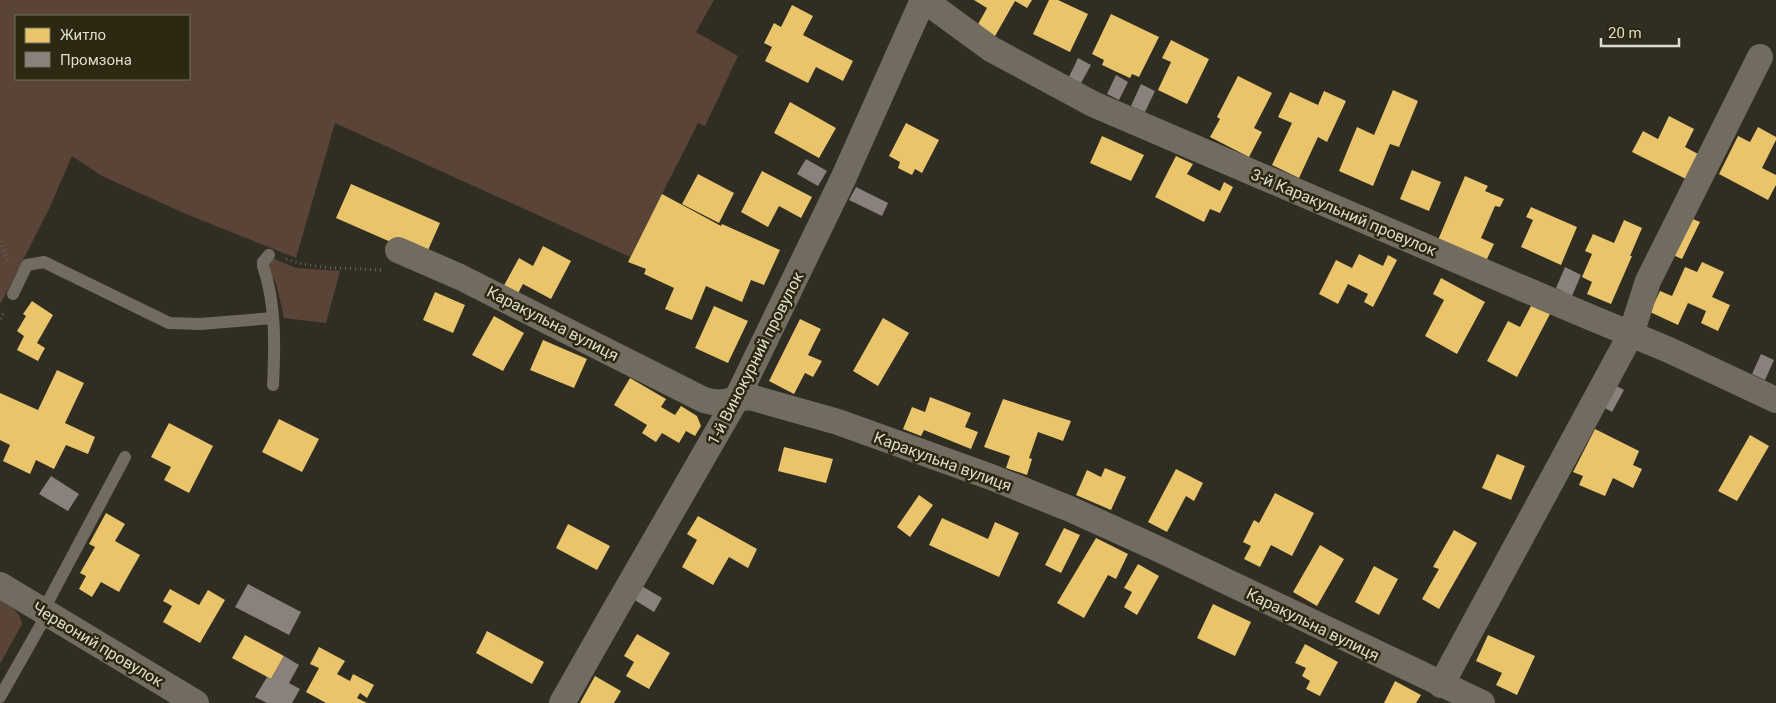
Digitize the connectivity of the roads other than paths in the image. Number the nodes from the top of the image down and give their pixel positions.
1 (924, 0) edge
2 (1760, 57) dead end
3 (398, 250) road end
4 (269, 255) road end
5 (13, 294) dead end
6 (273, 318) junction
7 (1631, 334) junction
8 (273, 385) dead end
9 (737, 398) junction
10 (1776, 400) edge
11 (125, 457) dead end
12 (0, 585) edge
13 (45, 613) junction
14 (1441, 685) junction
15 (0, 696) edge
16 (196, 703) edge
17 (562, 703) edge
18 (1482, 703) edge

1 - 7 street, 3-й Каракульний провулок
1 - 9 street, 1-й Винокурний провулок
2 - 7 street
3 - 9 street, Каракульна вулиця
4 - 6 lane
5 - 6 lane
6 - 8 lane
7 - 10 street, 3-й Каракульний провулок
7 - 14 street
9 - 14 street, Каракульна вулиця
9 - 17 street, 1-й Винокурний провулок
11 - 13 lane
12 - 13 street, Червоний провулок
13 - 15 lane
13 - 16 street, Червоний провулок
14 - 18 street, Каракульна вулиця

